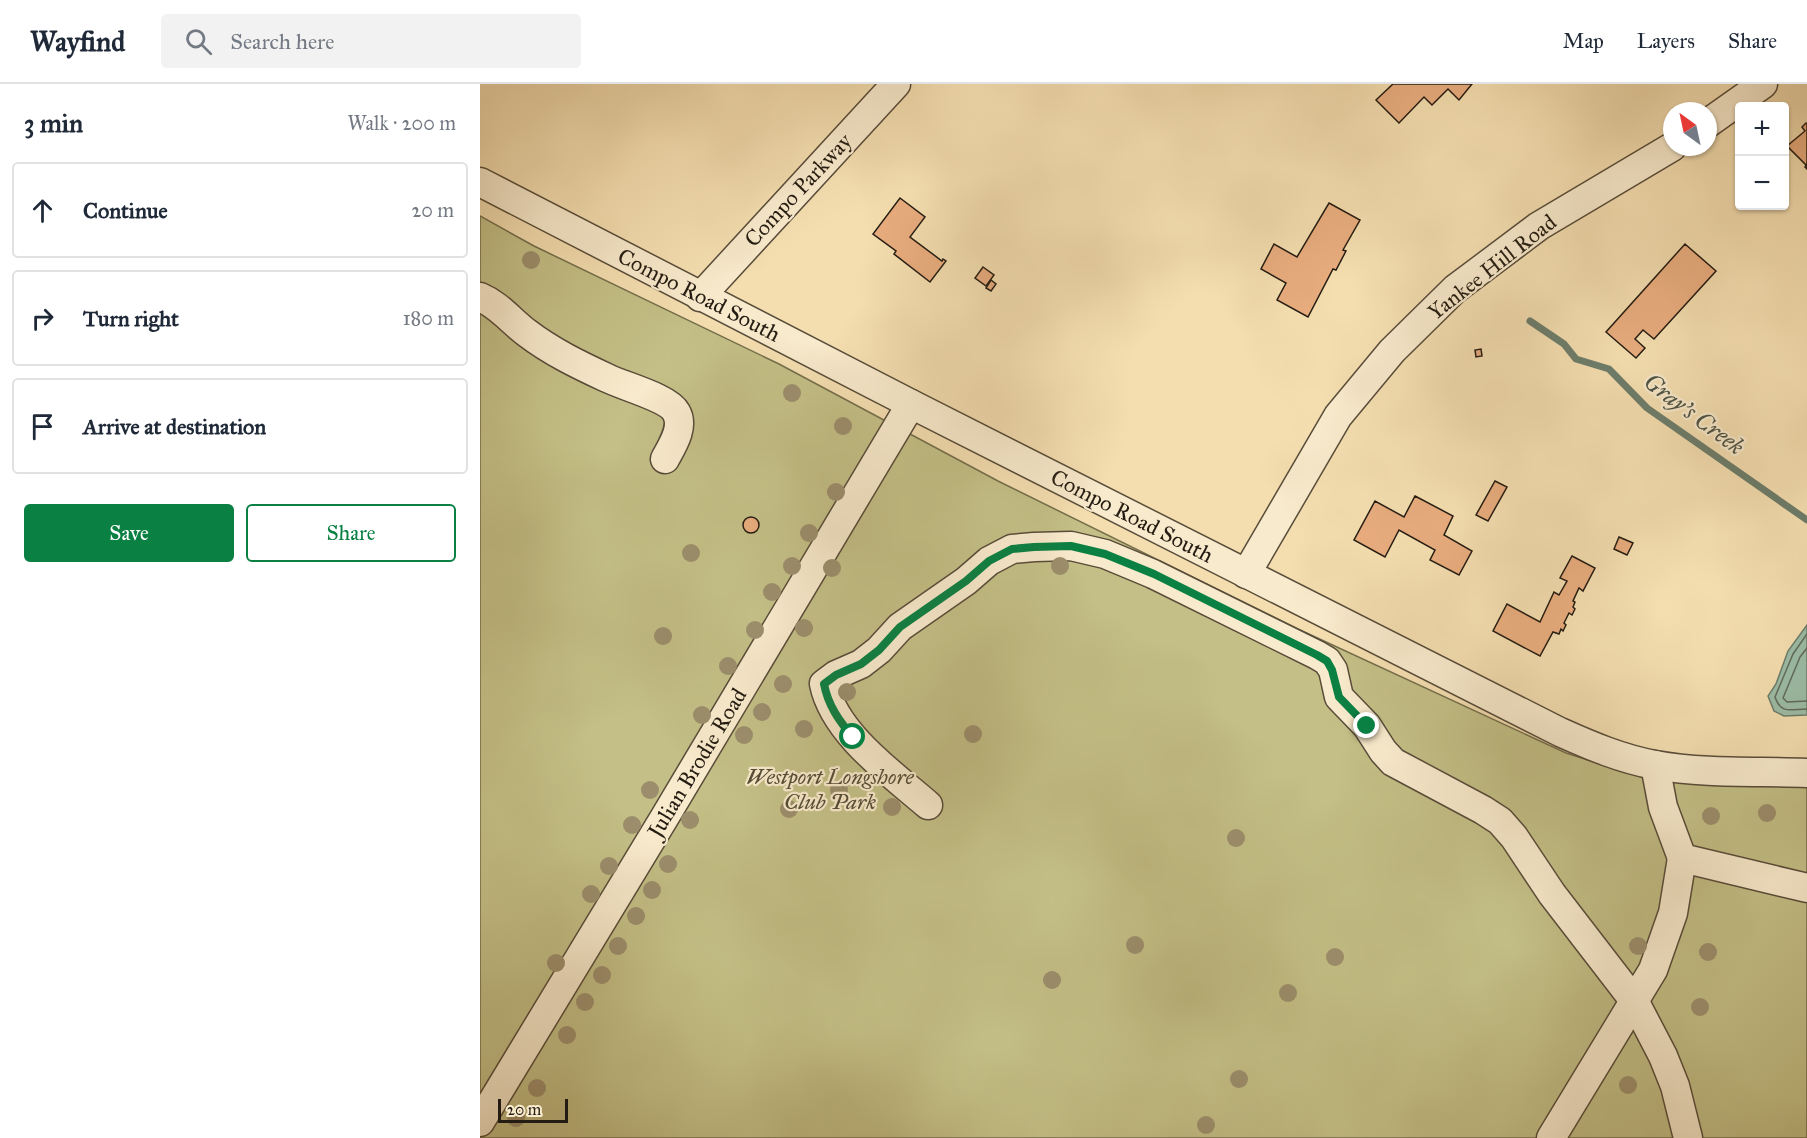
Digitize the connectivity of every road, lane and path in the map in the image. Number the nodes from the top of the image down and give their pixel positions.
1 (896, 84) edge
2 (1763, 84) edge
3 (1717, 117) edge
4 (1663, 152) edge
5 (480, 182) edge
6 (480, 297) edge
7 (700, 297) junction
8 (911, 404) junction
9 (665, 459) dead end
10 (1246, 574) junction
11 (1655, 765) junction
12 (1807, 772) edge
13 (927, 806) dead end
14 (1682, 858) junction
15 (1807, 888) edge
16 (480, 1122) edge
17 (1551, 1138) edge
18 (1688, 1138) edge

1 - 7 street, Compo Parkway
2 - 3 street
4 - 10 street, Yankee Hill Road
5 - 7 street, Compo Road South
6 - 9 street
7 - 8 street, Compo Road South
8 - 10 street, Compo Road South
8 - 16 street, Julian Brodie Road
10 - 11 street, Compo Road South
11 - 12 street, Compo Road South
11 - 14 street
13 - 18 street
14 - 15 street
14 - 17 street

